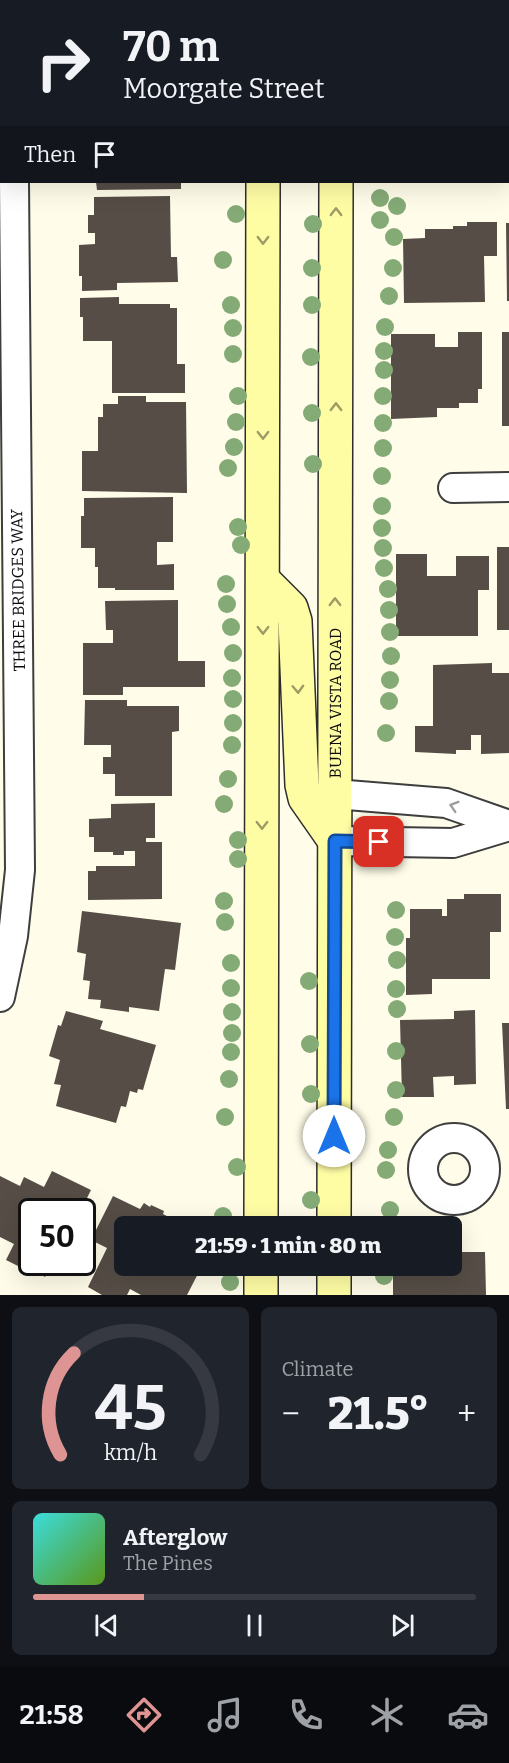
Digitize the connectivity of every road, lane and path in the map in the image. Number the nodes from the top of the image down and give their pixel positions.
1 (14, 183) edge
2 (263, 183) edge
3 (336, 183) edge
4 (7, 253) edge
5 (509, 487) edge
6 (453, 488) dead end
7 (263, 580) junction
8 (10, 669) edge
9 (335, 794) junction
10 (422, 801) junction
11 (509, 826) edge
12 (335, 841) junction
13 (422, 843) junction
14 (0, 997) edge
15 (261, 1216) edge
16 (334, 1216) edge
17 (261, 1276) edge
18 (334, 1276) edge
19 (261, 1295) edge
20 (334, 1295) edge

1 - 4 street, THREE BRIDGES WAY
2 -> 7 main road
9 -> 3 main road, BUENA VISTA ROAD
4 - 8 street, THREE BRIDGES WAY
5 - 6 street
7 -> 12 main road
7 -> 15 main road
8 - 14 street, THREE BRIDGES WAY
9 - 10 street
9 - 12 main road, BUENA VISTA ROAD
11 -> 10 street
10 - 13 street
11 - 13 street
12 - 13 street
12 - 16 main road, BUENA VISTA ROAD
17 - 19 main road
18 - 20 main road

